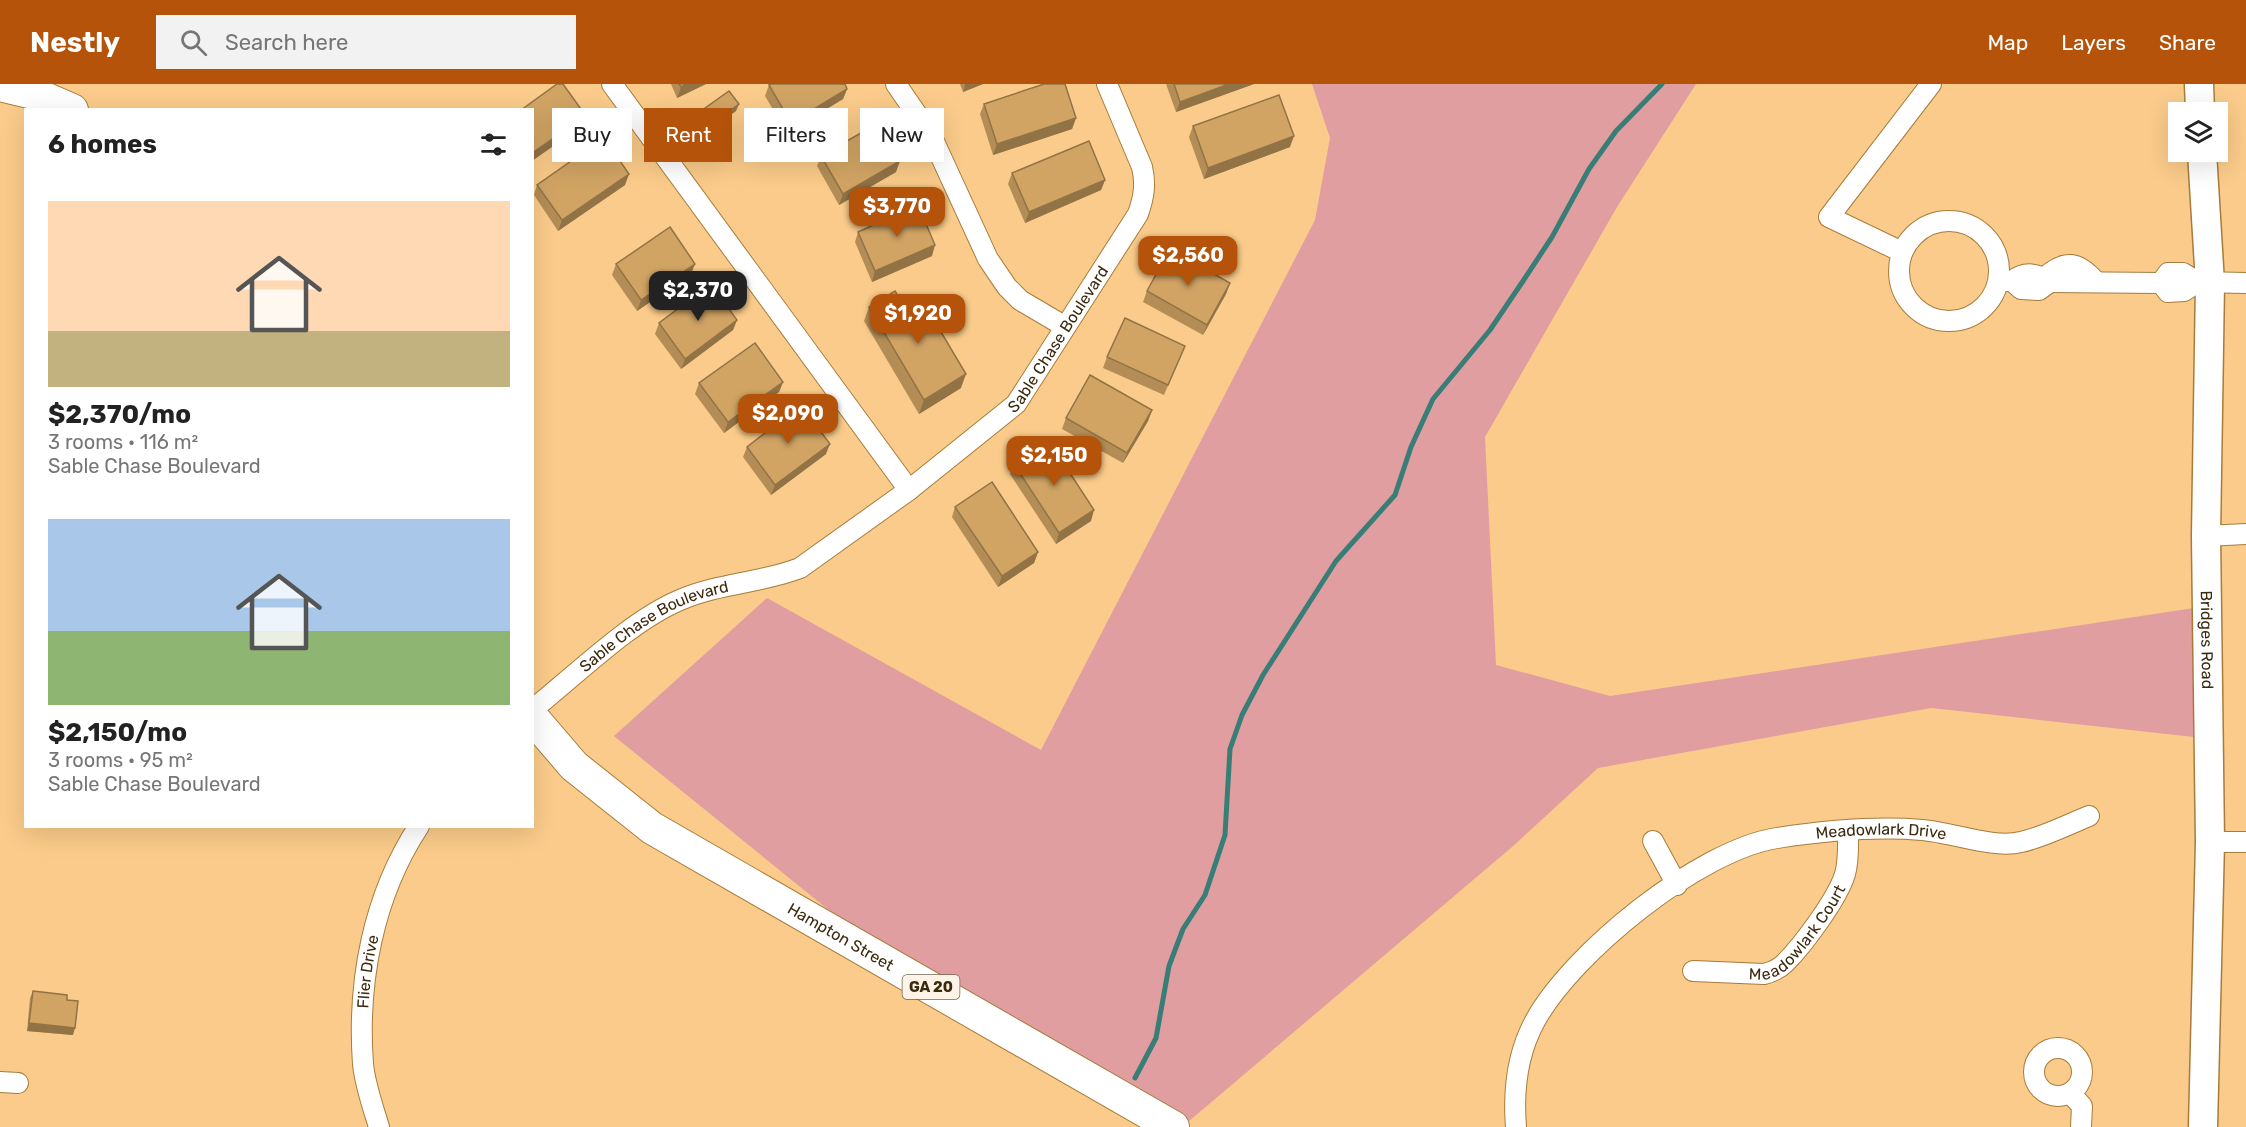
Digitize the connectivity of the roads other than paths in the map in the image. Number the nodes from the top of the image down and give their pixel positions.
1 (53, 84) edge
2 (63, 84) edge
3 (612, 84) edge
4 (896, 84) edge
5 (1107, 84) edge
6 (1931, 84) edge
7 (2199, 84) edge
8 (0, 85) edge
9 (2200, 102) edge
10 (67, 108) edge
11 (71, 108) edge
12 (71, 108) edge
13 (2202, 162) edge
14 (1902, 252) junction
15 (2005, 281) junction
16 (2204, 283) junction
17 (2246, 283) edge
18 (1064, 326) junction
19 (909, 490) junction
20 (2246, 534) edge
21 (2206, 536) junction
22 (534, 708) edge
23 (534, 719) edge
24 (2089, 816) dead end
25 (418, 828) edge
26 (1848, 831) junction
27 (1653, 841) dead end
28 (2210, 842) junction
29 (2246, 842) edge
30 (1677, 885) junction
31 (1693, 971) dead end
32 (2070, 1093) dead end
33 (379, 1127) edge
34 (1173, 1127) edge
35 (1516, 1127) edge
36 (2081, 1127) edge
37 (2203, 1127) edge

1 - 11 main road
2 - 12 main road
3 - 19 street
4 - 18 street
5 - 18 street, Sable Chase Boulevard
6 - 14 street
7 - 9 street
8 - 10 main road
13 - 16 street, Bridges Road
14 - 15 street
14 - 15 street
15 - 16 street
16 - 17 street
16 - 21 street, Bridges Road
18 - 19 street, Sable Chase Boulevard
19 - 22 street, Sable Chase Boulevard
20 - 21 street
21 - 28 street, Bridges Road
23 - 34 main road, Hampton Street / GA 20
24 - 26 street, Meadowlark Drive
25 - 33 street, Flier Drive
26 - 30 street, Meadowlark Drive
26 - 31 street, Meadowlark Court
27 - 30 street
28 - 29 street
28 - 37 street, Bridges Road
30 - 35 street, Meadowlark Drive
32 - 36 street

